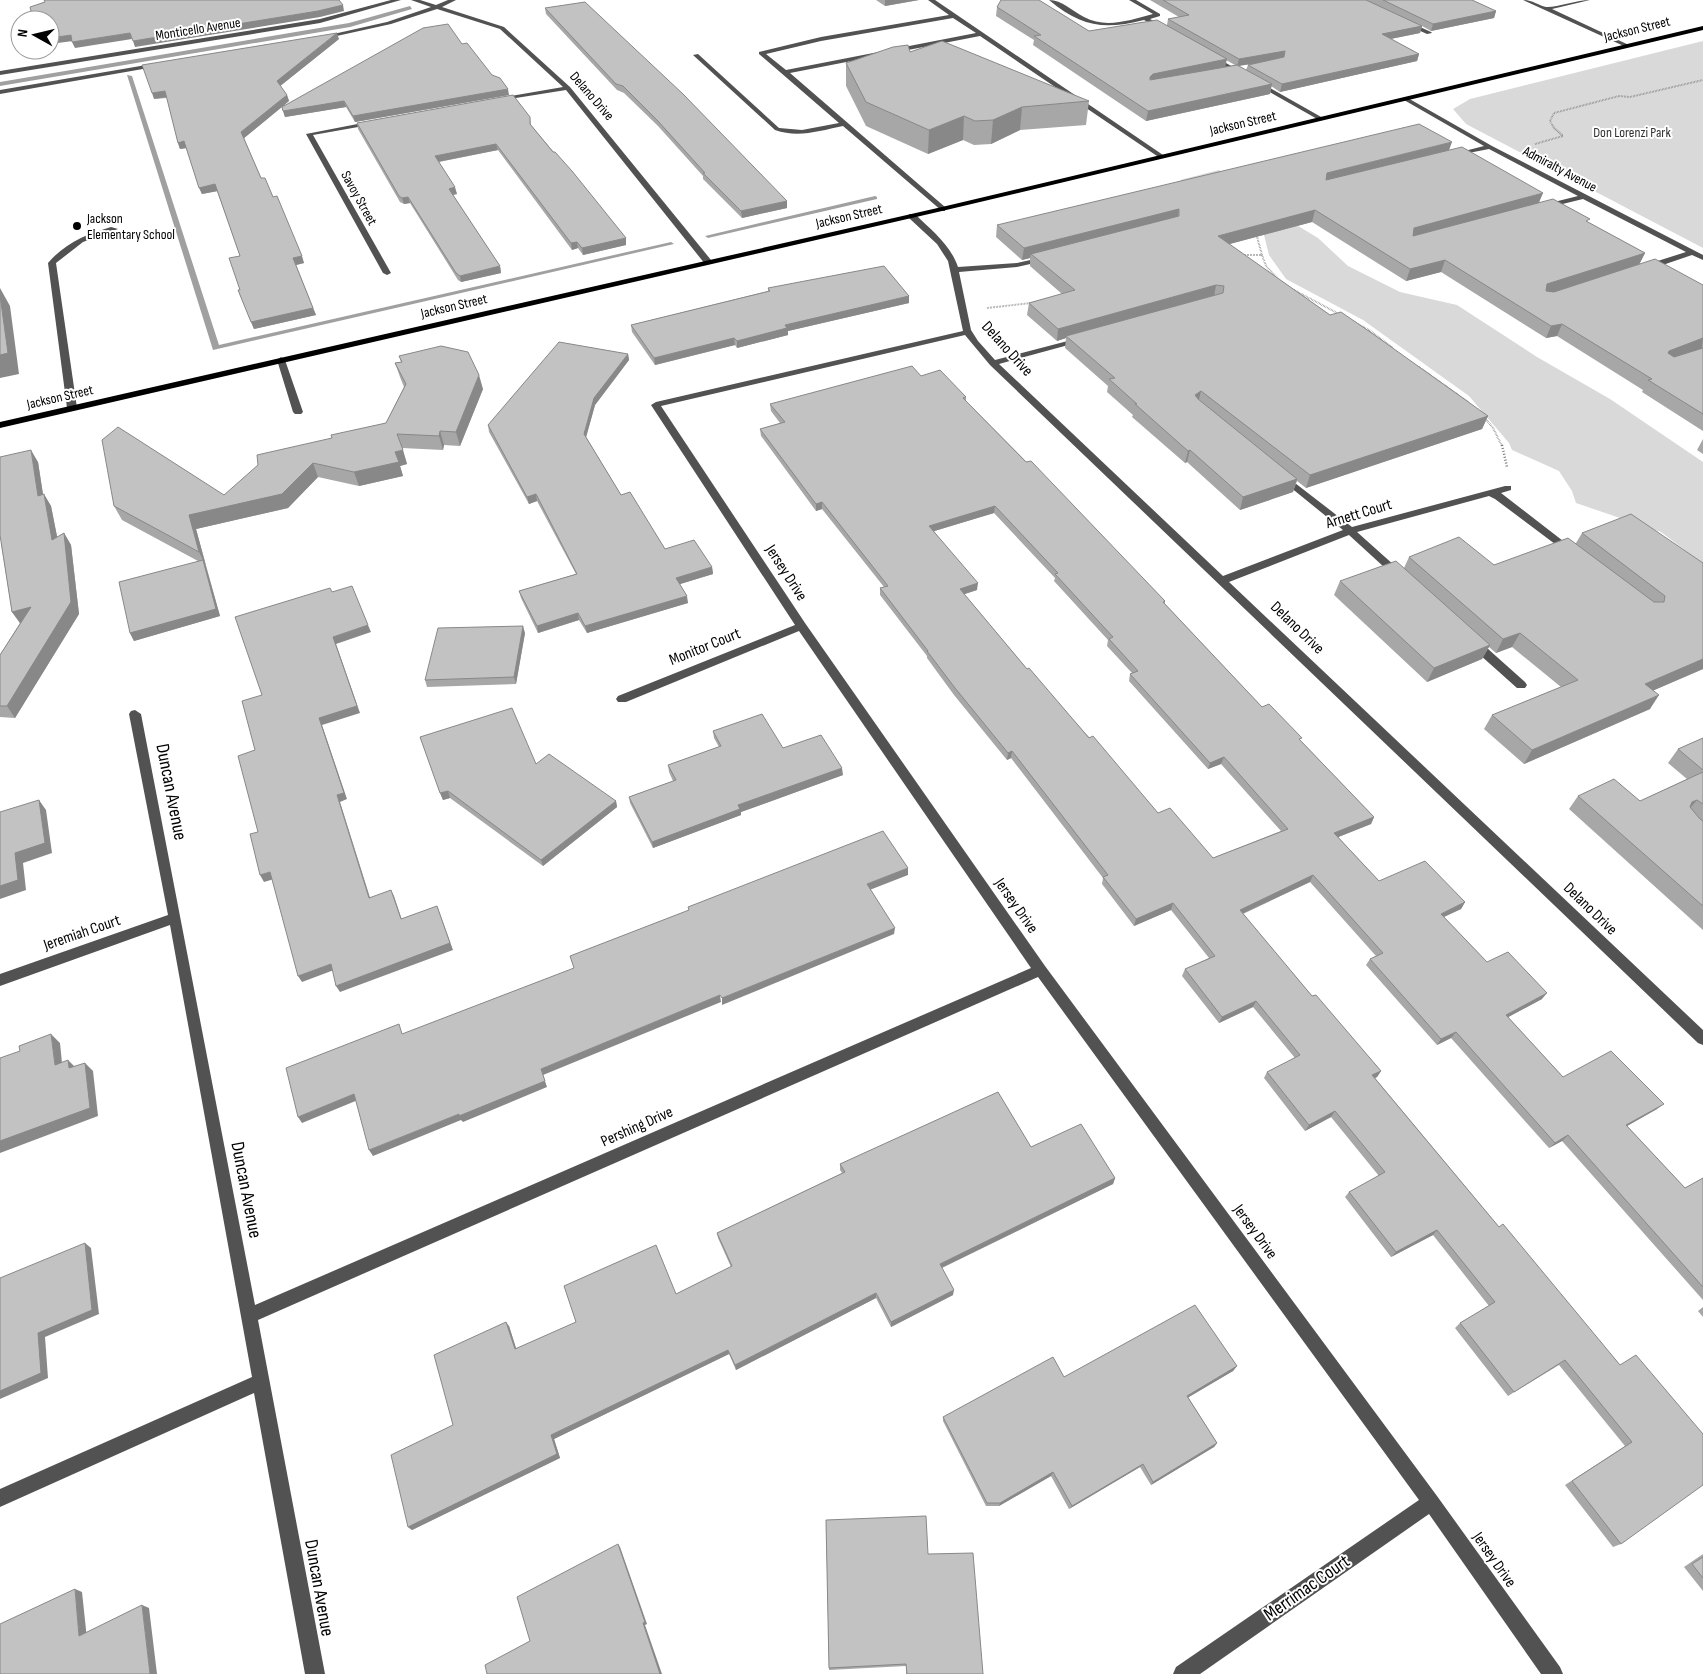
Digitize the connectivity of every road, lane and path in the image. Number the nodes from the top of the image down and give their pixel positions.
1 (398, 0) edge
2 (414, 0) edge
3 (453, 0) edge
4 (931, 0) edge
5 (1052, 0) edge
6 (1132, 0) edge
7 (1526, 0) edge
8 (1587, 0) edge
9 (438, 7) junction
10 (1546, 9) junction
11 (954, 16) junction
12 (1145, 18) junction
13 (1402, 21) edge
14 (1703, 28) edge
15 (1170, 32) edge
16 (1429, 33) edge
17 (980, 34) junction
18 (315, 38) edge
19 (1628, 46) junction
20 (1202, 51) edge
21 (696, 55) dead end
22 (168, 63) edge
23 (1244, 68) edge
24 (1236, 70) junction
25 (785, 72) junction
26 (1223, 72) edge
27 (0, 73) edge
28 (1703, 80) edge
29 (568, 88) junction
30 (0, 92) edge
31 (1406, 99) junction
32 (491, 102) edge
33 (1321, 119) junction
34 (385, 121) edge
35 (844, 124) junction
36 (1490, 147) junction
37 (1542, 148) dead end
38 (1452, 156) edge
39 (1162, 157) junction
40 (1584, 196) junction
41 (942, 209) junction
42 (1537, 209) edge
43 (912, 216) junction
44 (114, 229) dead end
45 (1256, 232) edge
46 (1692, 253) junction
47 (1054, 255) edge
48 (1236, 255) edge
49 (1262, 256) junction
50 (1703, 258) edge
51 (708, 262) junction
52 (955, 270) junction
53 (1637, 270) edge
54 (387, 274) dead end
55 (1284, 283) edge
56 (1290, 287) edge
57 (1032, 303) edge
58 (962, 311) junction
59 (968, 332) junction
60 (1086, 337) edge
61 (1395, 350) edge
62 (281, 360) junction
63 (993, 363) junction
64 (1417, 366) edge
65 (1470, 404) edge
66 (72, 408) junction
67 (298, 412) dead end
68 (1481, 414) edge
69 (0, 425) edge
70 (1274, 469) edge
71 (1508, 488) joint
72 (1494, 494) junction
73 (1350, 531) junction
74 (1580, 558) edge
75 (1223, 580) junction
76 (1407, 582) edge
77 (801, 626) junction
78 (1464, 634) edge
79 (1521, 685) dead end
80 (622, 699) dead end
81 (135, 714) dead end
82 (175, 918) junction
83 (1040, 970) junction
84 (0, 980) edge
85 (1703, 1039) edge
86 (249, 1316) junction
87 (261, 1381) junction
88 (0, 1498) edge
89 (1432, 1502) junction
90 (315, 1674) edge
91 (1183, 1674) edge
92 (1552, 1674) edge

1 - 27 street, Monticello Avenue
2 - 9 street, Delano Drive
3 - 9 street
4 - 11 street
5 - 12 street
6 - 12 street
7 - 10 street
8 - 10 street
9 - 18 street
9 - 29 street, Delano Drive
10 - 19 street
11 - 17 street
11 - 25 street
12 - 15 street
13 - 16 street
14 - 19 main road, Jackson Street
17 - 25 street
17 - 39 street
19 - 31 main road, Jackson Street
20 - 24 street
21 - 35 street
22 - 30 street, Monticello Avenue
23 - 24 street
24 - 26 street
24 - 33 street
25 - 35 street
28 - 37 path
29 - 32 street
29 - 51 street, Delano Drive
31 - 33 main road, Jackson Street
31 - 36 street, Admiralty Avenue
33 - 39 main road, Jackson Street
34 - 54 street, Savoy Street
35 - 41 street
36 - 38 street
36 - 40 street, Admiralty Avenue
39 - 41 main road, Jackson Street
40 - 42 street
40 - 46 street, Admiralty Avenue
41 - 43 main road, Jackson Street
43 - 51 main road, Jackson Street
43 - 52 street, Delano Drive
44 - 66 street
45 - 49 path
46 - 50 street, Admiralty Avenue
46 - 53 street
47 - 52 street
48 - 49 path
49 - 55 path
51 - 62 main road, Jackson Street
52 - 58 street, Delano Drive
56 - 61 path
57 - 58 path
58 - 59 street, Delano Drive
59 - 63 street, Delano Drive
59 - 77 street, Jersey Drive
60 - 63 street
62 - 66 main road, Jackson Street
62 - 67 street
63 - 75 street, Delano Drive
64 - 65 path
66 - 69 main road, Jackson Street
68 - 71 path
70 - 73 street
71 - 72 street, Arnett Court
72 - 73 street, Arnett Court
72 - 74 street
73 - 75 street, Arnett Court
73 - 76 street
75 - 85 street, Delano Drive
77 - 80 street, Monitor Court
77 - 83 street, Jersey Drive
78 - 79 street
81 - 82 street, Duncan Avenue
82 - 84 street, Jeremiah Court
82 - 86 street, Duncan Avenue
83 - 86 street, Pershing Drive
83 - 89 street, Jersey Drive
86 - 87 street, Duncan Avenue
87 - 88 street
87 - 90 street, Duncan Avenue
89 - 91 street, Merrimac Court
89 - 92 street, Jersey Drive

